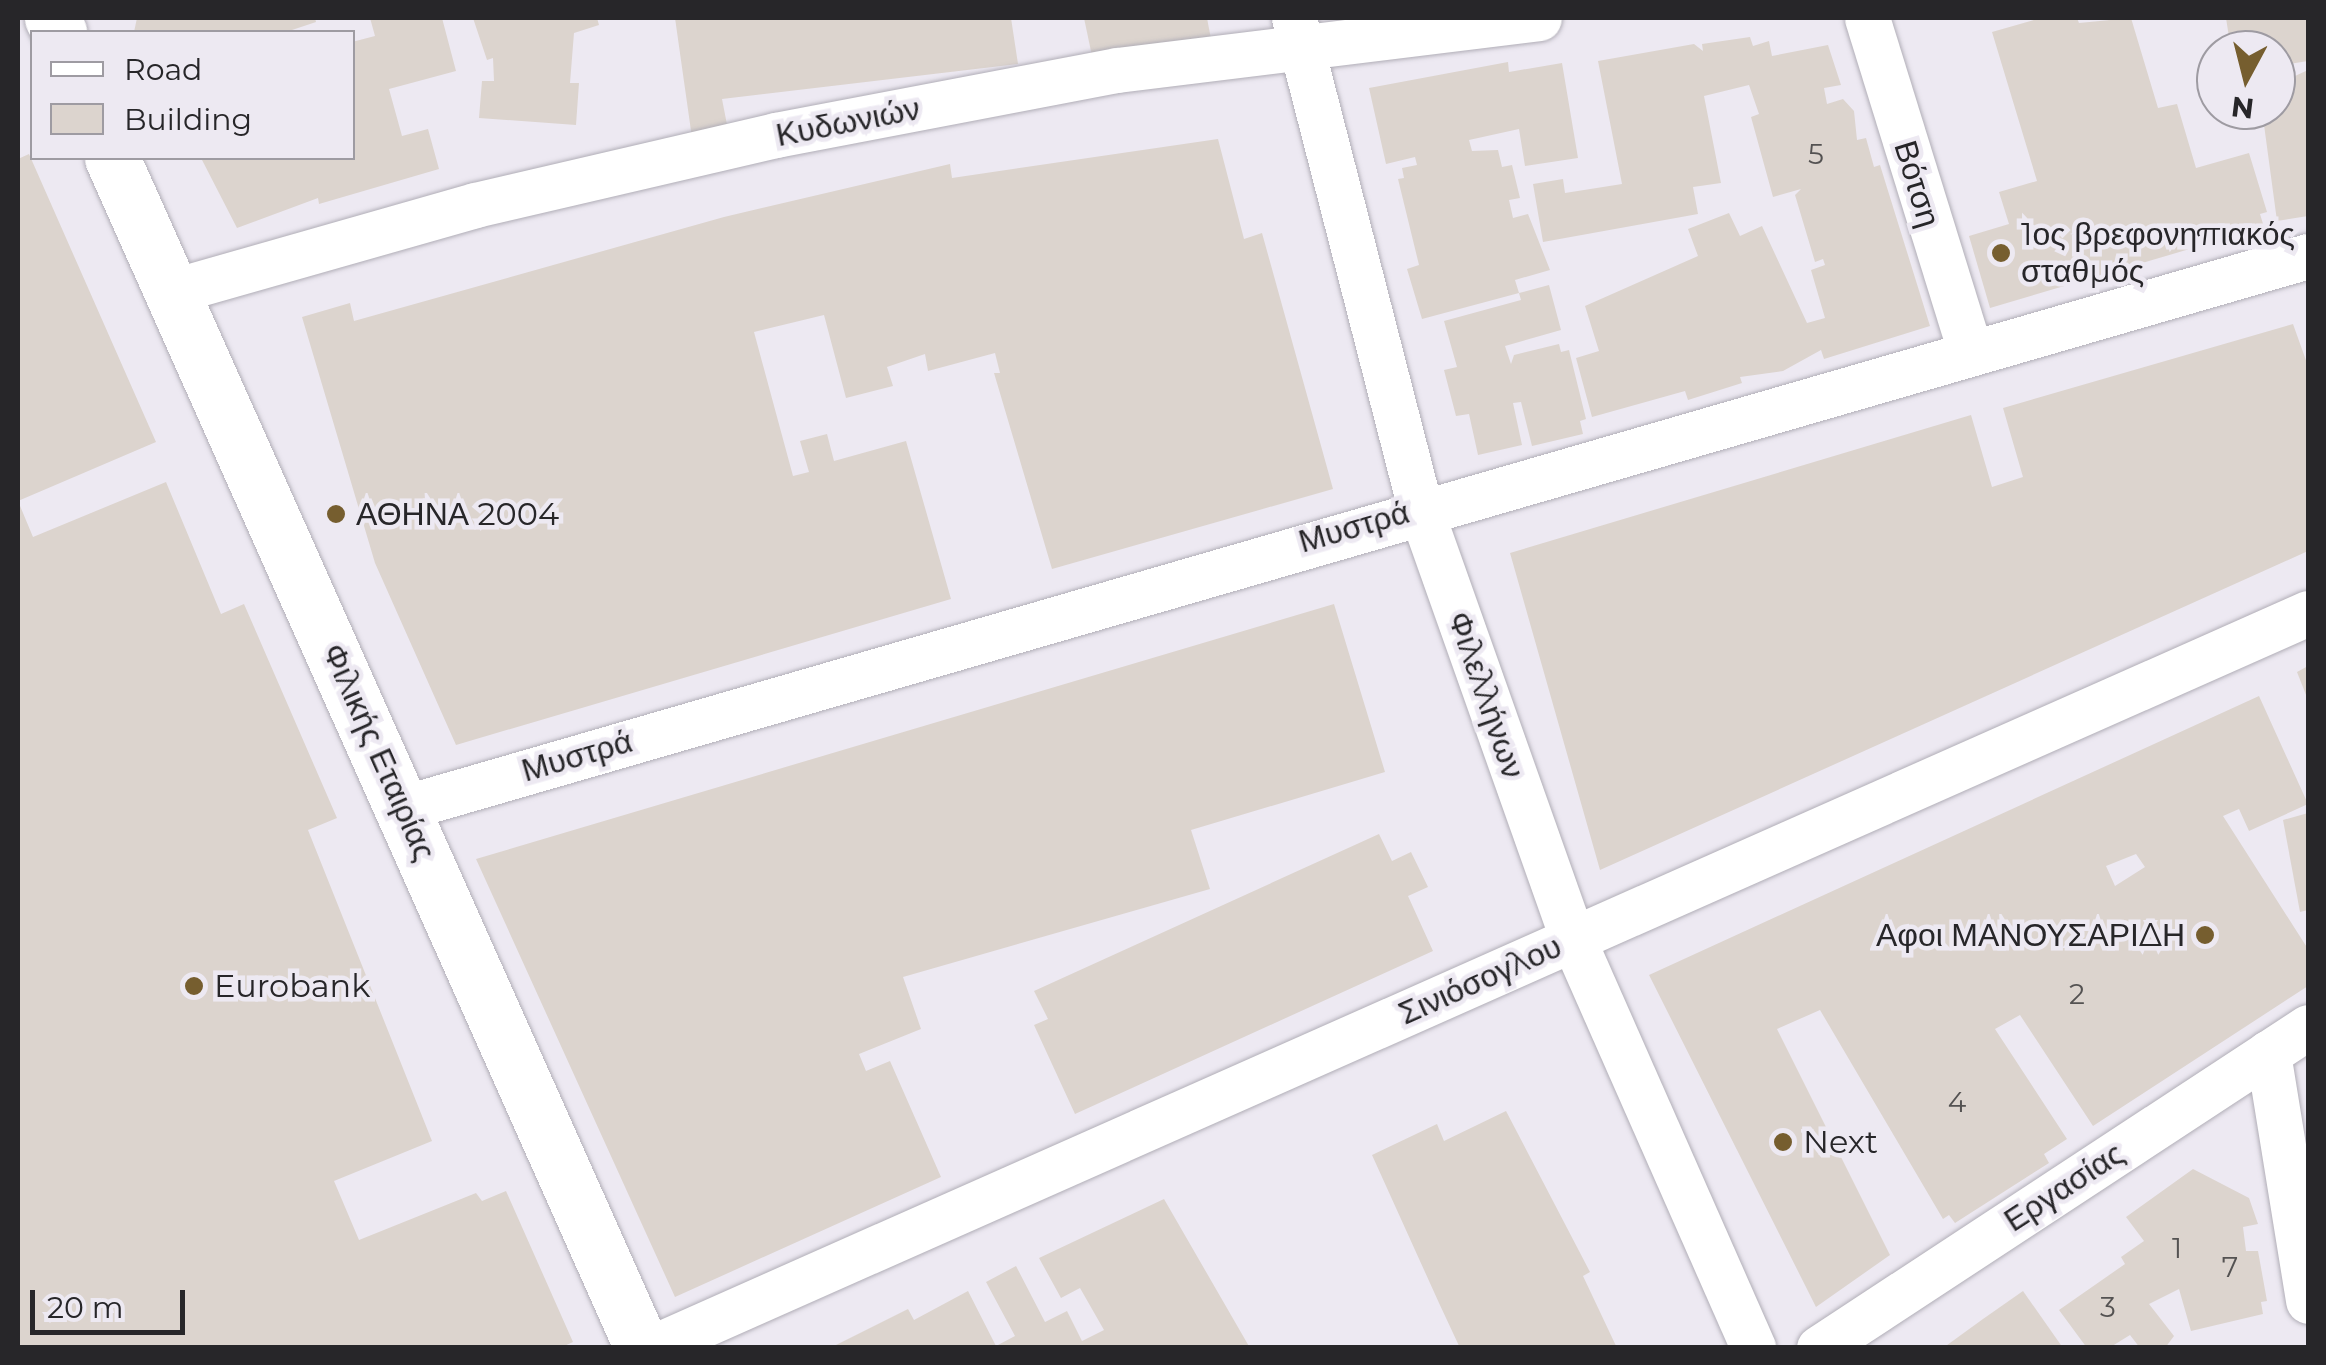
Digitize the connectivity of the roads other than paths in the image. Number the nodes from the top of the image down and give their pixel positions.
1 (1540, 18) edge
2 (1866, 18) edge
3 (1299, 34) edge
4 (113, 160) edge
5 (2308, 256) edge
6 (170, 292) junction
7 (1970, 350) junction
8 (1420, 508) junction
9 (2308, 613) edge
10 (403, 808) junction
11 (1572, 939) junction
12 (2308, 1026) edge
13 (2268, 1054) junction
14 (2308, 1300) edge
15 (642, 1348) edge
16 (651, 1348) edge
17 (1753, 1348) edge
18 (1819, 1348) edge

1 - 3 street, Κυδωνιών
2 - 7 street, Βότση
3 - 6 street, Κυδωνιών
3 - 8 street, Φιλελλήνων
4 - 6 street, Φιλικής Εταιρίας
5 - 7 street, Μυστρά
6 - 10 street, Φιλικής Εταιρίας
7 - 8 street, Μυστρά
8 - 10 street, Μυστρά
8 - 11 street, Φιλελλήνων
9 - 11 street, Σινιόσογλου
10 - 15 street, Φιλικής Εταιρίας
11 - 16 street, Σινιόσογλου
11 - 17 street, Φιλελλήνων
12 - 13 street, Εργασίας
13 - 14 street
13 - 18 street, Εργασίας

